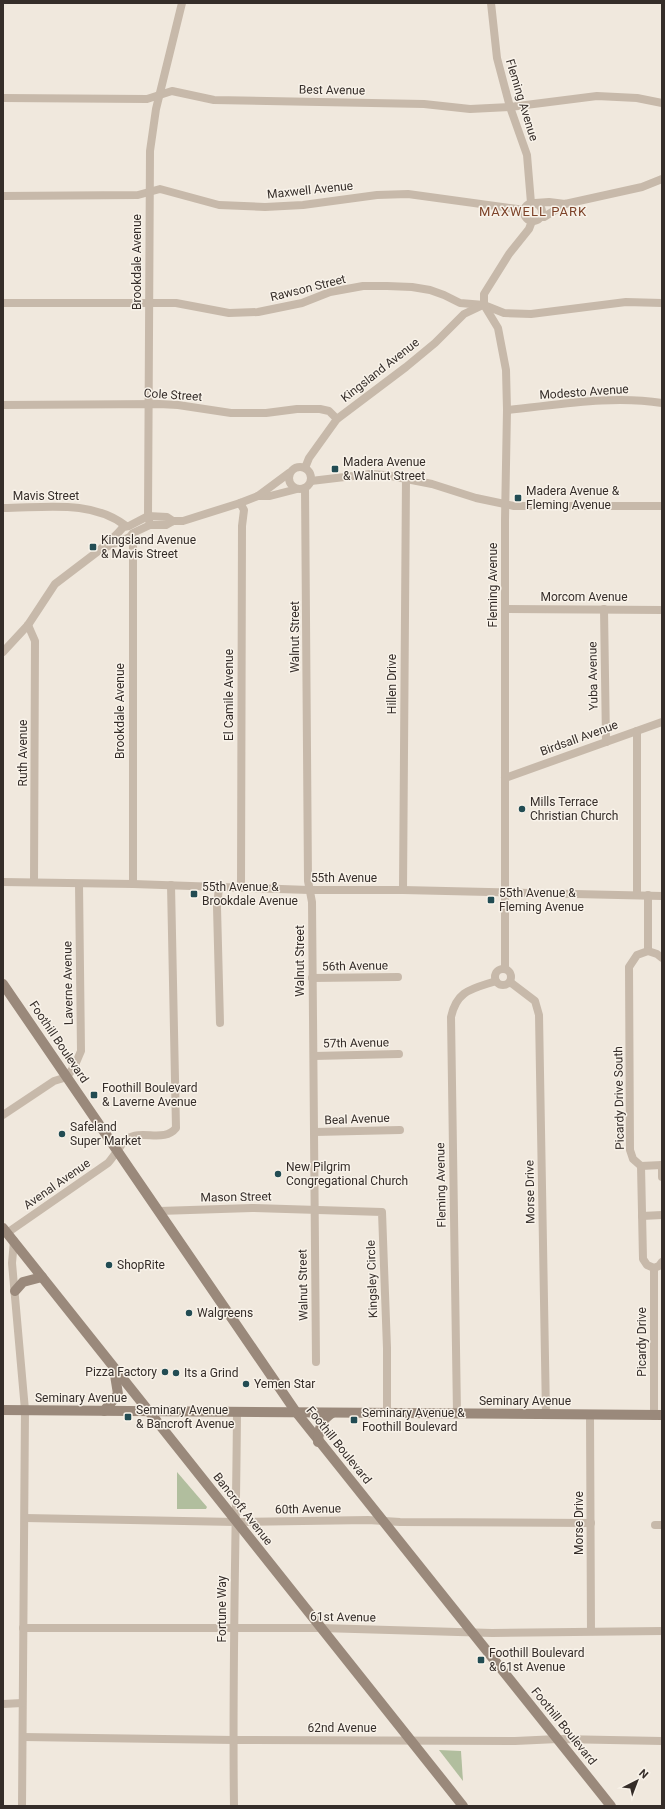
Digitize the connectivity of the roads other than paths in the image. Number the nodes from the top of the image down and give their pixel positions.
1 (182, 3) edge
2 (491, 3) edge
3 (160, 95) junction
4 (3, 98) edge
5 (662, 103) edge
6 (510, 107) junction
7 (661, 181) edge
8 (148, 192) junction
9 (3, 196) edge
10 (565, 204) junction
11 (530, 205) junction
12 (540, 217) junction
13 (532, 221) junction
14 (3, 303) edge
15 (148, 303) junction
16 (662, 303) edge
17 (484, 305) junction
18 (662, 403) edge
19 (148, 404) junction
20 (3, 405) edge
21 (507, 410) junction
22 (337, 419) junction
23 (305, 468) junction
24 (289, 474) junction
25 (406, 478) junction
26 (311, 481) junction
27 (301, 489) junction
28 (258, 496) junction
29 (240, 503) junction
30 (505, 504) junction
31 (662, 506) edge
32 (3, 508) edge
33 (148, 516) junction
34 (173, 521) junction
35 (150, 525) junction
36 (126, 532) junction
37 (505, 609) junction
38 (604, 609) junction
39 (662, 610) edge
40 (28, 625) junction
41 (3, 652) edge
42 (662, 722) edge
43 (637, 731) junction
44 (606, 742) junction
45 (505, 778) junction
46 (3, 882) edge
47 (34, 882) junction
48 (79, 884) junction
49 (133, 884) junction
50 (171, 886) junction
51 (219, 887) junction
52 (241, 888) junction
53 (309, 890) junction
54 (403, 890) junction
55 (505, 892) junction
56 (637, 895) junction
57 (648, 895) junction
58 (662, 896) edge
59 (648, 952) junction
60 (662, 958) edge
61 (505, 969) junction
62 (398, 977) dead end
63 (312, 978) junction
64 (496, 981) junction
65 (510, 982) junction
66 (3, 984) edge
67 (220, 1023) dead end
68 (399, 1054) dead end
69 (314, 1056) junction
70 (67, 1077) junction
71 (3, 1115) edge
72 (400, 1130) dead end
73 (314, 1132) junction
74 (118, 1151) junction
75 (662, 1165) edge
76 (641, 1166) junction
77 (662, 1177) edge
78 (314, 1209) junction
79 (159, 1211) junction
80 (662, 1215) edge
81 (642, 1216) junction
82 (8, 1234) edge
83 (662, 1262) edge
84 (654, 1268) junction
85 (42, 1277) junction
86 (15, 1291) junction
87 (316, 1362) dead end
88 (113, 1365) junction
89 (3, 1410) edge
90 (25, 1410) junction
91 (104, 1411) junction
92 (149, 1411) junction
93 (237, 1412) junction
94 (296, 1412) junction
95 (332, 1413) junction
96 (387, 1413) junction
97 (456, 1414) junction
98 (546, 1415) junction
99 (590, 1415) junction
100 (658, 1416) edge
101 (318, 1442) junction
102 (25, 1518) junction
103 (382, 1520) junction
104 (236, 1522) junction
105 (591, 1523) junction
106 (23, 1628) junction
107 (321, 1628) junction
108 (234, 1629) junction
109 (591, 1631) junction
110 (471, 1632) junction
111 (662, 1632) edge
112 (22, 1703) junction
113 (3, 1704) edge
114 (22, 1737) junction
115 (233, 1740) junction
116 (409, 1740) junction
117 (558, 1740) junction
118 (662, 1741) edge
119 (22, 1806) edge
120 (234, 1806) edge
121 (463, 1806) edge
122 (611, 1806) edge

1 - 3 street, Brookdale Avenue
2 - 6 street, Fleming Avenue
3 - 4 street, Best Avenue
3 - 6 street, Best Avenue
3 - 8 street, Brookdale Avenue
5 - 6 street, Best Avenue
6 - 11 street, Fleming Avenue
7 - 10 street
8 - 9 street, Maxwell Avenue
8 - 11 street, Maxwell Avenue
8 - 15 street, Brookdale Avenue
10 - 11 street
10 - 12 street
11 - 12 street
11 - 13 street
12 - 13 street
13 - 17 street
14 - 15 street, Rawson Street
15 - 17 street, Rawson Street
15 - 19 street, Brookdale Avenue
16 - 17 street, Rawson Street
17 - 21 street, Fleming Avenue
17 - 22 street, Kingsland Avenue
18 - 21 street, Modesto Avenue
19 - 20 street, Cole Street
19 - 22 street, Cole Street
19 - 33 street, Brookdale Avenue
21 - 30 street, Fleming Avenue
22 - 23 street, Kingsland Avenue
23 - 24 street
23 - 26 street
24 - 27 street
24 - 28 street
25 - 26 street
25 - 30 street
25 - 54 street, Hillen Drive
26 - 27 street
27 - 28 street
27 - 53 street, Walnut Street
28 - 29 street
29 - 34 street
29 - 52 street, El Camile Avenue
30 - 31 street
30 - 37 street, Fleming Avenue
32 - 36 street, Mavis Street
33 - 34 street
33 - 35 street, Brookdale Avenue
33 - 36 street
34 - 35 street
35 - 36 street
36 - 40 street
36 - 49 street, Brookdale Avenue
37 - 38 street, Morcom Avenue
37 - 45 street, Fleming Avenue
38 - 39 street, Morcom Avenue
38 - 44 street, Yuba Avenue
40 - 41 street
40 - 47 street, Ruth Avenue
42 - 43 street, Birdsall Avenue
43 - 44 street, Birdsall Avenue
43 - 56 street
44 - 45 street, Birdsall Avenue
45 - 55 street, Fleming Avenue
46 - 47 street, 55th Avenue
47 - 48 street, 55th Avenue
48 - 49 street, 55th Avenue
48 - 70 street, Laverne Avenue
49 - 50 street, 55th Avenue
50 - 51 street, 55th Avenue
50 - 74 street
51 - 52 street, 55th Avenue
51 - 67 street
52 - 53 street, 55th Avenue
53 - 54 street, 55th Avenue
53 - 63 street, Walnut Street
54 - 55 street, 55th Avenue
55 - 56 street, 55th Avenue
55 - 61 street, Fleming Avenue
56 - 57 street, 55th Avenue
57 - 58 street, 55th Avenue
57 - 59 street
59 - 60 street
59 - 76 street, Picardy Drive South
61 - 64 street
61 - 65 street
62 - 63 street, 56th Avenue
63 - 69 street, Walnut Street
64 - 65 street
64 - 97 street, Fleming Avenue
65 - 98 street, Morse Drive
66 - 70 street, Foothill Boulevard
68 - 69 street, 57th Avenue
69 - 73 street, Walnut Street
70 - 71 street
70 - 74 street, Foothill Boulevard
72 - 73 street, Beal Avenue
73 - 78 street, Walnut Street
74 - 79 street, Foothill Boulevard
74 - 82 street, Avenal Avenue
75 - 76 street
75 - 77 street
76 - 81 street
78 - 79 street, Mason Street
78 - 87 street, Walnut Street
78 - 96 street, Kingsley Circle
79 - 94 street, Foothill Boulevard
80 - 81 street
81 - 84 street
82 - 85 street, Bancroft Avenue
82 - 86 street
83 - 84 street
84 - 100 street, Picardy Drive
85 - 86 street
85 - 88 street, Bancroft Avenue
86 - 90 street
88 - 91 street
88 - 92 street, Bancroft Avenue
89 - 90 street, Seminary Avenue
90 - 91 street, Seminary Avenue
90 - 102 street
91 - 92 street, Seminary Avenue
92 - 93 street, Seminary Avenue
92 - 104 street, Bancroft Avenue
93 - 94 street, Seminary Avenue
93 - 104 street, Fortune Way
94 - 95 street, Seminary Avenue
94 - 101 street, Foothill Boulevard
95 - 96 street, Seminary Avenue
95 - 101 street
96 - 97 street, Seminary Avenue
97 - 98 street, Seminary Avenue
98 - 99 street, Seminary Avenue
99 - 100 street, Seminary Avenue
99 - 105 street, Morse Drive
101 - 103 street, Foothill Boulevard
102 - 104 street, 60th Avenue
102 - 106 street
103 - 104 street, 60th Avenue
103 - 105 street, 60th Avenue
103 - 110 street, Foothill Boulevard
104 - 107 street, Bancroft Avenue
104 - 108 street, Fortune Way
105 - 109 street, Morse Drive
106 - 108 street, 61st Avenue
106 - 112 street
107 - 108 street, 61st Avenue
107 - 110 street, 61st Avenue
107 - 116 street, Bancroft Avenue
108 - 115 street, Fortune Way
109 - 110 street, 61st Avenue
109 - 111 street, 61st Avenue
110 - 117 street, Foothill Boulevard
112 - 113 street
112 - 114 street
114 - 115 street, 62nd Avenue
114 - 119 street
115 - 116 street, 62nd Avenue
115 - 120 street, Fortune Way
116 - 117 street, 62nd Avenue
116 - 121 street, Bancroft Avenue
117 - 118 street, 62nd Avenue
117 - 122 street, Foothill Boulevard

